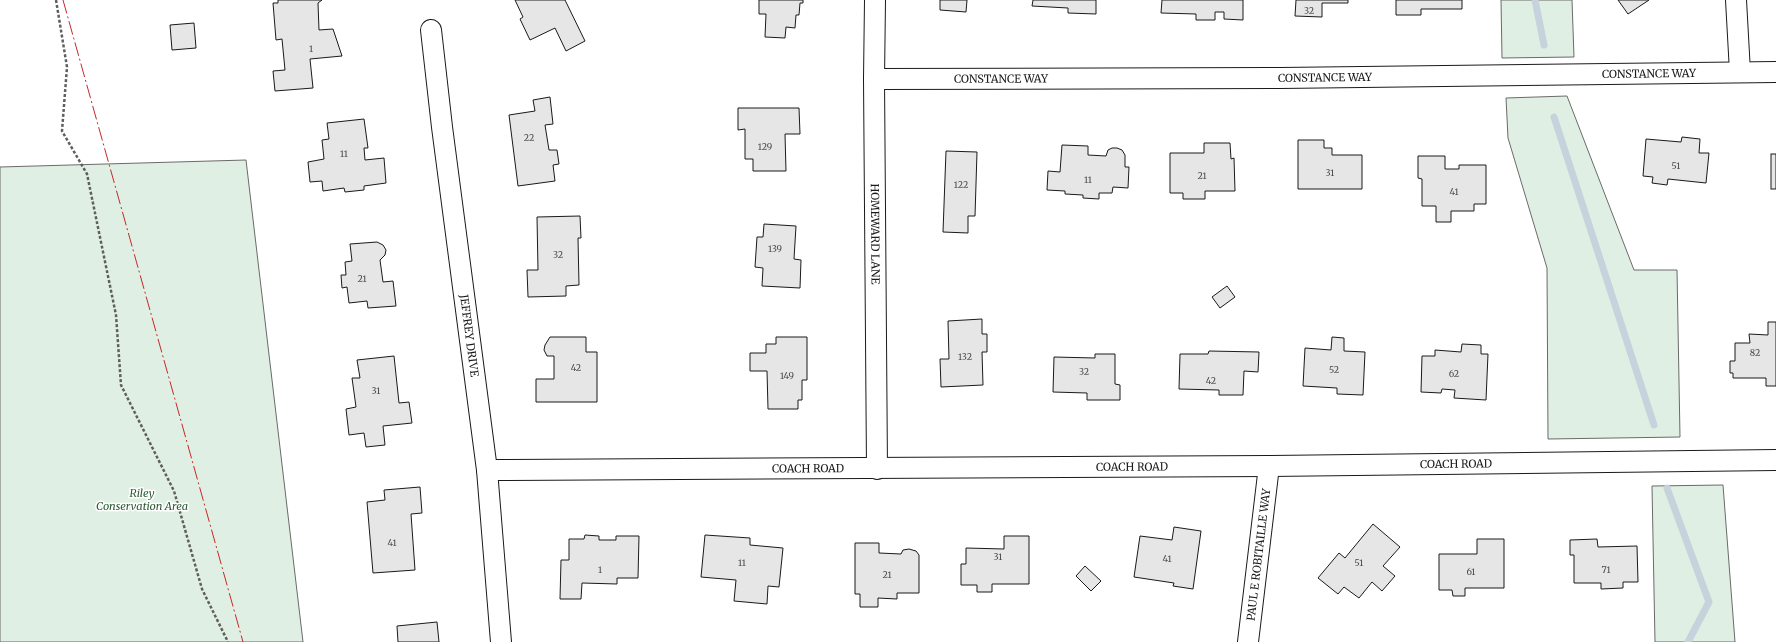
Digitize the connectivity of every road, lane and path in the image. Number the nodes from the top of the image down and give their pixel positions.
1 (56, 0) edge
2 (875, 0) edge
3 (1736, 0) edge
4 (431, 30) dead end
5 (1740, 72) junction
6 (1776, 72) edge
7 (874, 79) junction
8 (1776, 460) edge
9 (1269, 466) junction
10 (877, 469) junction
11 (487, 470) junction
12 (228, 642) edge
13 (501, 642) edge
14 (1248, 642) edge

1 - 12 path
2 - 7 street, HOMEWARD LANE
3 - 5 street
4 - 11 street, JEFFREY DRIVE
5 - 6 street, CONSTANCE WAY
5 - 7 street, CONSTANCE WAY
7 - 10 street, HOMEWARD LANE
8 - 9 street, COACH ROAD
9 - 10 street, COACH ROAD
9 - 14 street, PAUL E ROBITAILLE WAY
10 - 11 street, COACH ROAD
11 - 13 street, JEFFREY DRIVE

